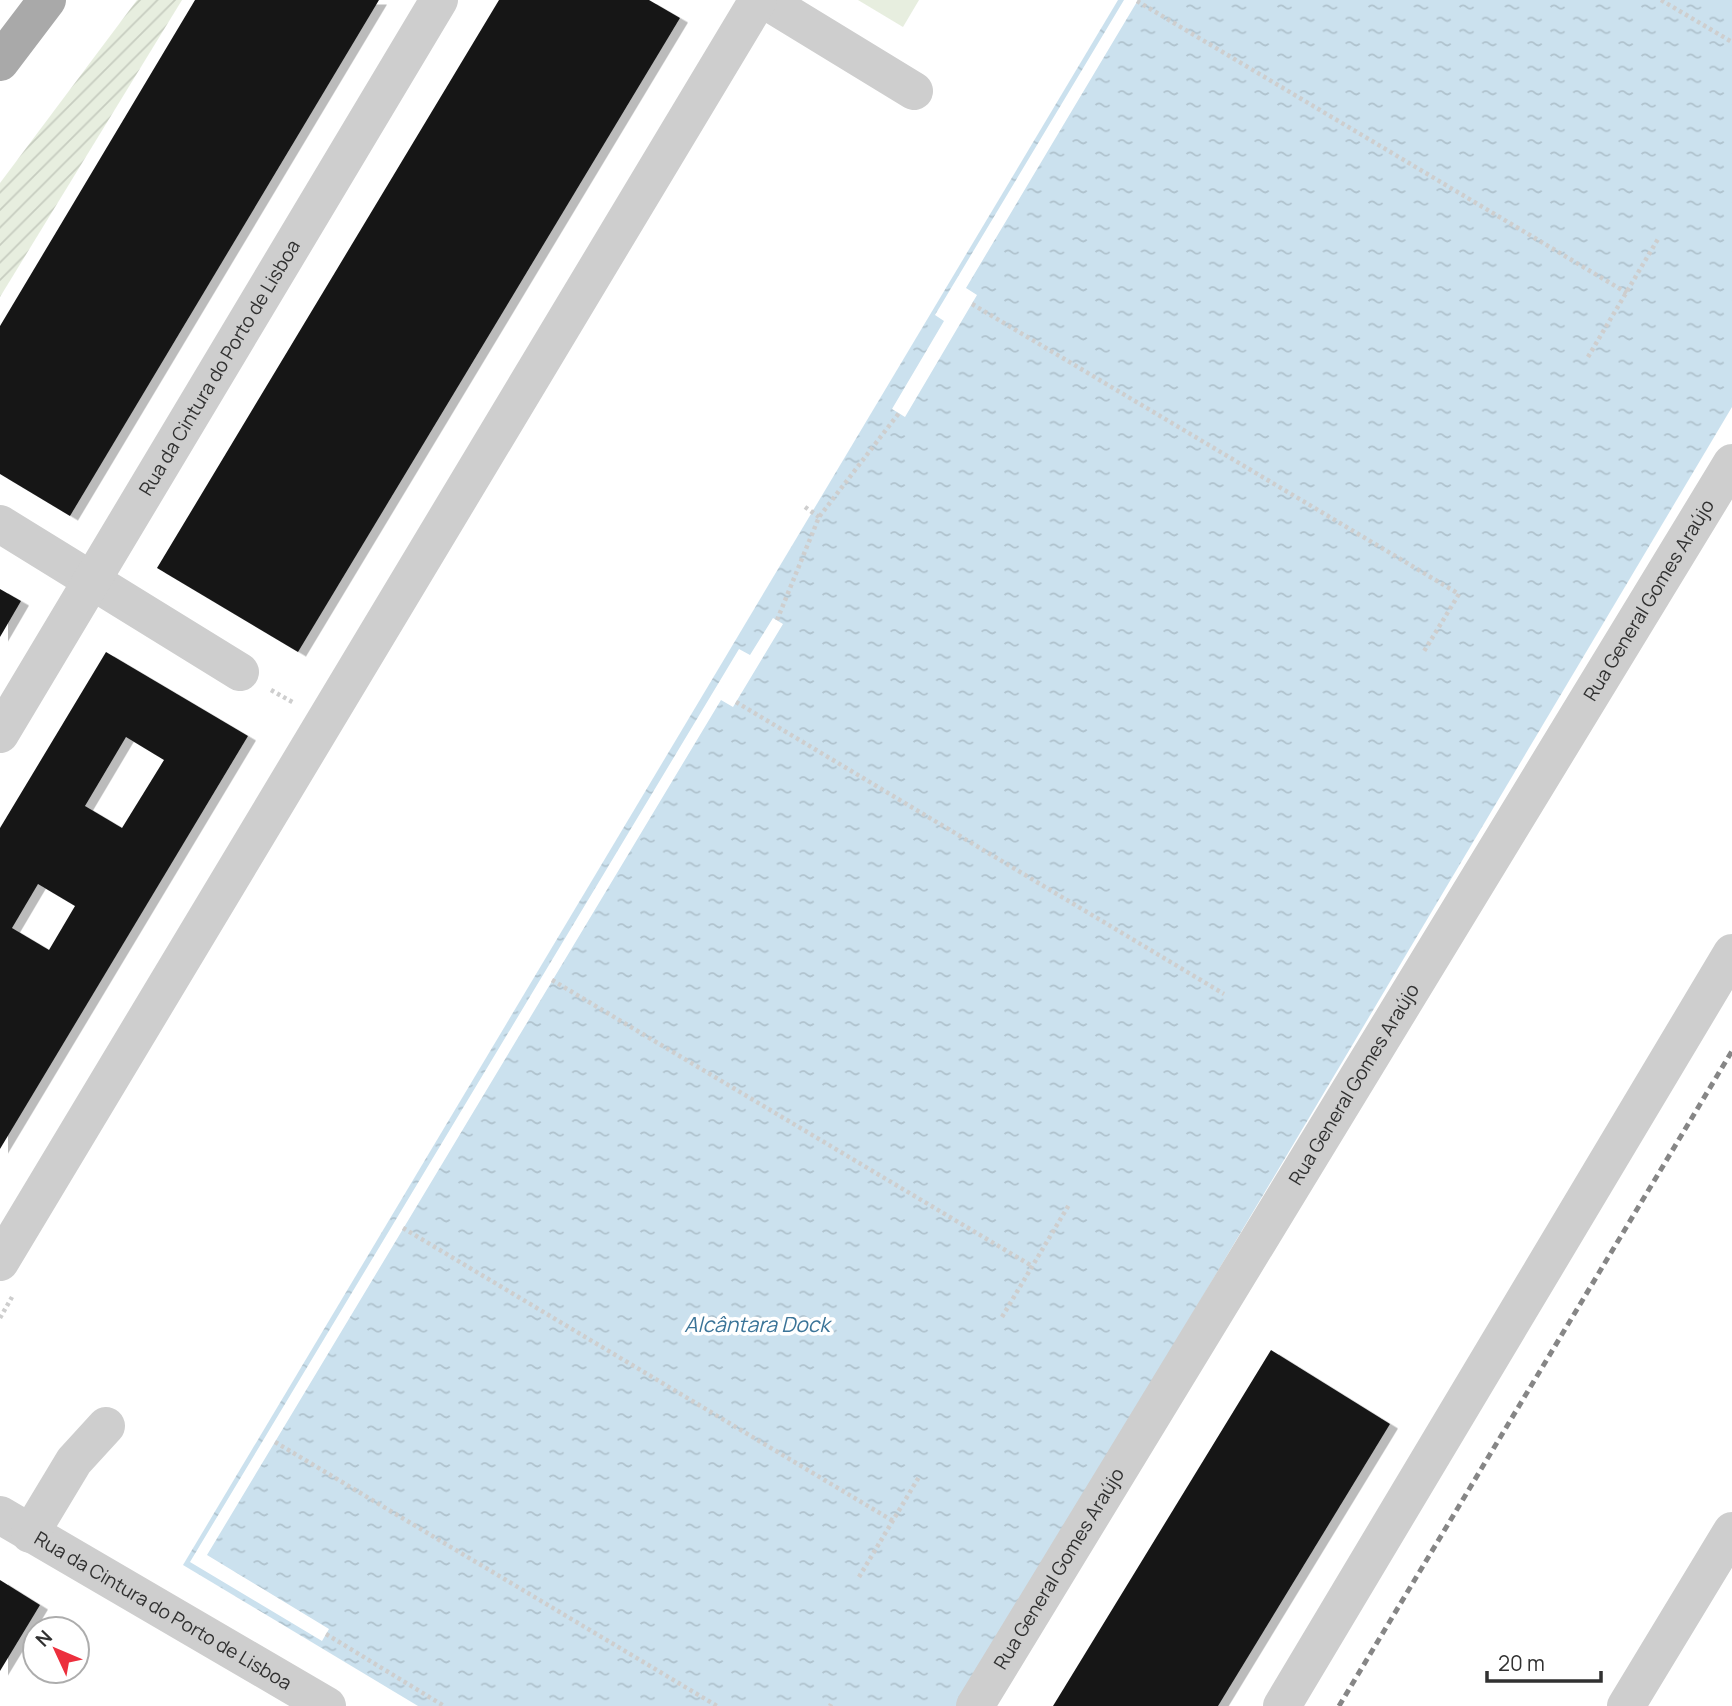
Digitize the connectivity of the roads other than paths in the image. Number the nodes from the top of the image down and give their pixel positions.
1 (47, 0) edge
2 (439, 0) edge
3 (758, 0) edge
4 (765, 0) edge
5 (0, 62) edge
6 (914, 90) dead end
7 (1732, 463) edge
8 (0, 524) edge
9 (93, 579) junction
10 (240, 671) road end
11 (0, 734) edge
12 (1732, 953) edge
13 (0, 1262) edge
14 (106, 1426) dead end
15 (15, 1525) edge
16 (1732, 1532) edge
17 (327, 1706) edge
18 (975, 1706) edge
19 (1282, 1706) edge
20 (1626, 1706) edge

1 - 5 main road
2 - 9 street, Rua da Cintura do Porto de Lisboa
3 - 13 street
4 - 6 street
7 - 18 street, Rua General Gomes Araújo
8 - 9 street
9 - 10 street
9 - 11 street, Rua da Cintura do Porto de Lisboa
12 - 19 street
14 - 15 street
15 - 17 street, Rua da Cintura do Porto de Lisboa
16 - 20 street

